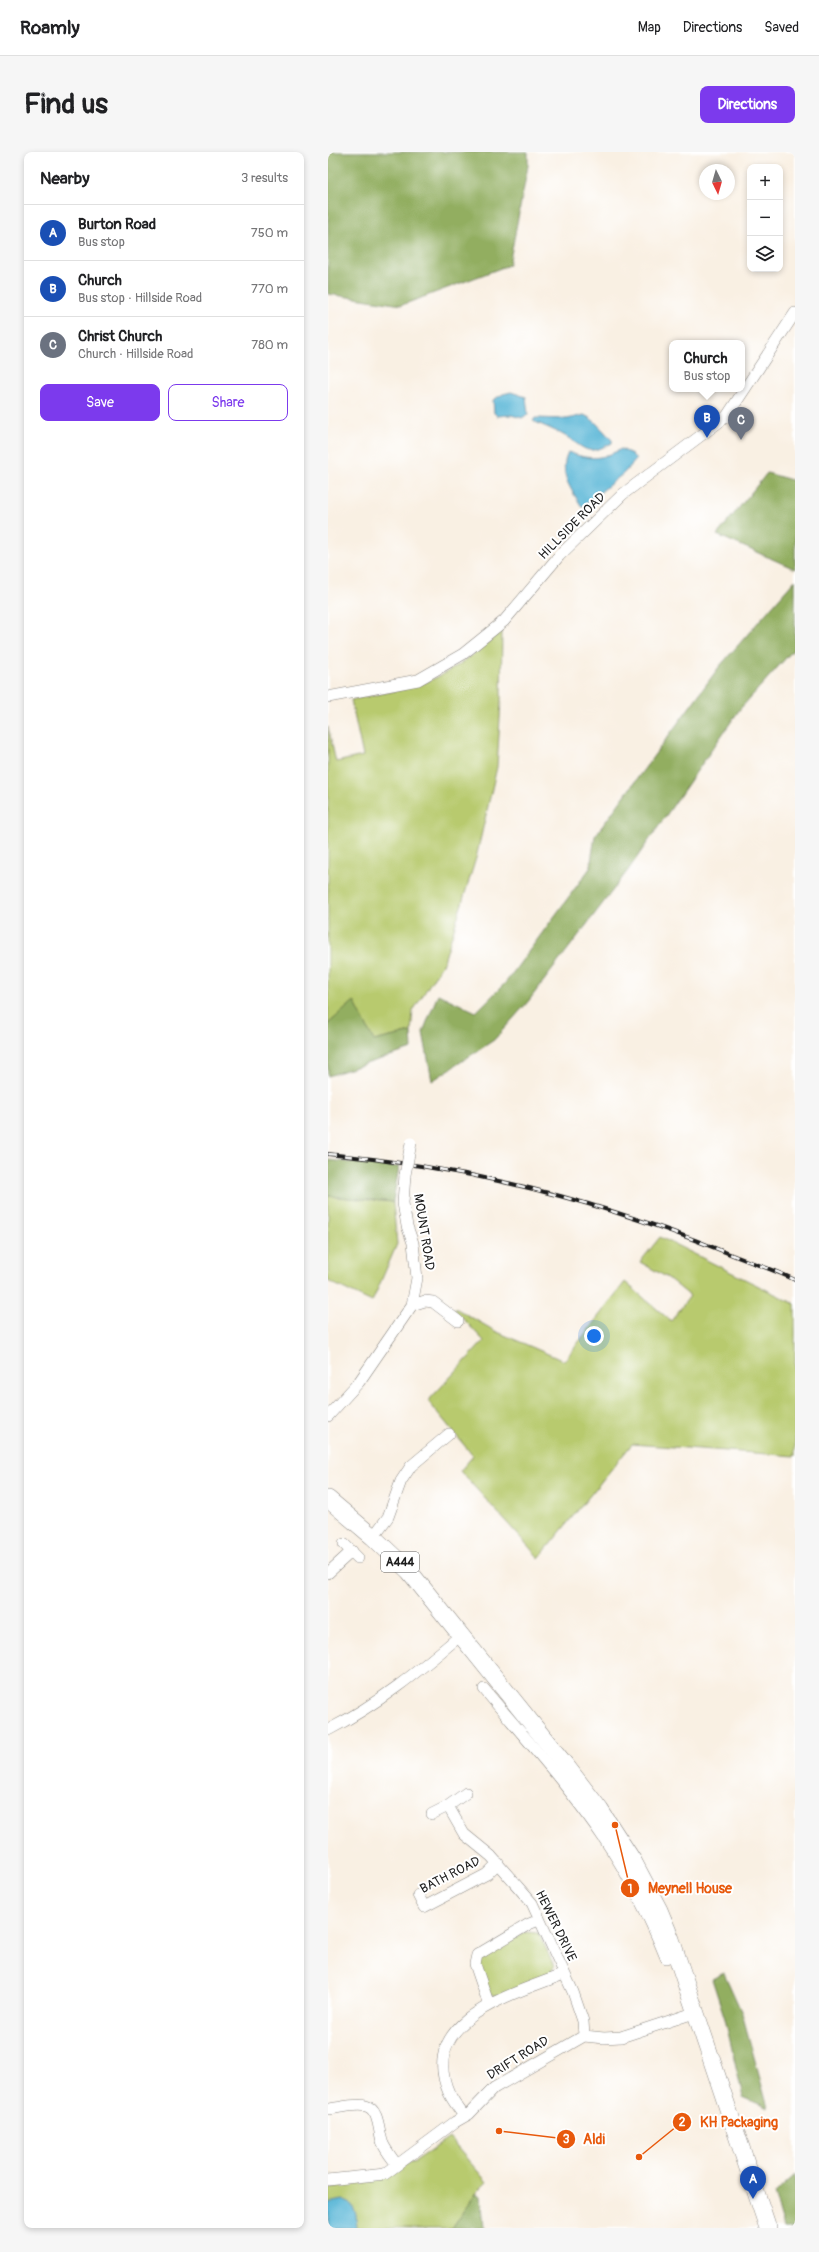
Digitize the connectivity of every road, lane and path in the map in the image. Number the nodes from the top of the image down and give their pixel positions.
1 (795, 313) edge
2 (745, 389) edge
3 (743, 392) edge
4 (328, 697) edge
5 (410, 1143) dead end
6 (412, 1306) junction
7 (458, 1321) dead end
8 (328, 1416) edge
9 (448, 1434) dead end
10 (328, 1499) edge
11 (373, 1537) junction
12 (351, 1551) dead end
13 (328, 1573) edge
14 (462, 1634) junction
15 (484, 1689) dead end
16 (328, 1730) edge
17 (561, 1771) junction
18 (466, 1793) dead end
19 (448, 1806) junction
20 (432, 1814) dead end
21 (498, 1863) junction
22 (418, 1895) dead end
23 (539, 1920) junction
24 (564, 1974) junction
25 (489, 2005) junction
26 (697, 2012) junction
27 (584, 2036) junction
28 (328, 2109) edge
29 (464, 2116) junction
30 (397, 2165) junction
31 (328, 2180) edge
32 (768, 2228) edge

1 - 2 street, HILLSIDE ROAD
3 - 4 street, HILLSIDE ROAD
5 - 6 street, MOUNT ROAD, bridge
6 - 7 street
6 - 8 street, MOUNT ROAD
9 - 11 street
10 - 11 highway, A444
11 - 14 highway, A444
12 - 13 street
14 - 16 street
14 - 17 highway, A444
15 - 17 street
17 - 26 highway, A444
18 - 19 street
19 - 20 street
19 - 21 street, HEWER DRIVE
21 - 22 street, BATH ROAD
21 - 23 street, HEWER DRIVE
23 - 24 street, HEWER DRIVE
23 - 25 street
24 - 25 street
24 - 27 street, HEWER DRIVE
25 - 29 street
26 - 27 street
26 - 32 highway, A444
27 - 29 street, DRIFT ROAD
28 - 30 street
29 - 30 street, DRIFT ROAD
30 - 31 street, DRIFT ROAD

